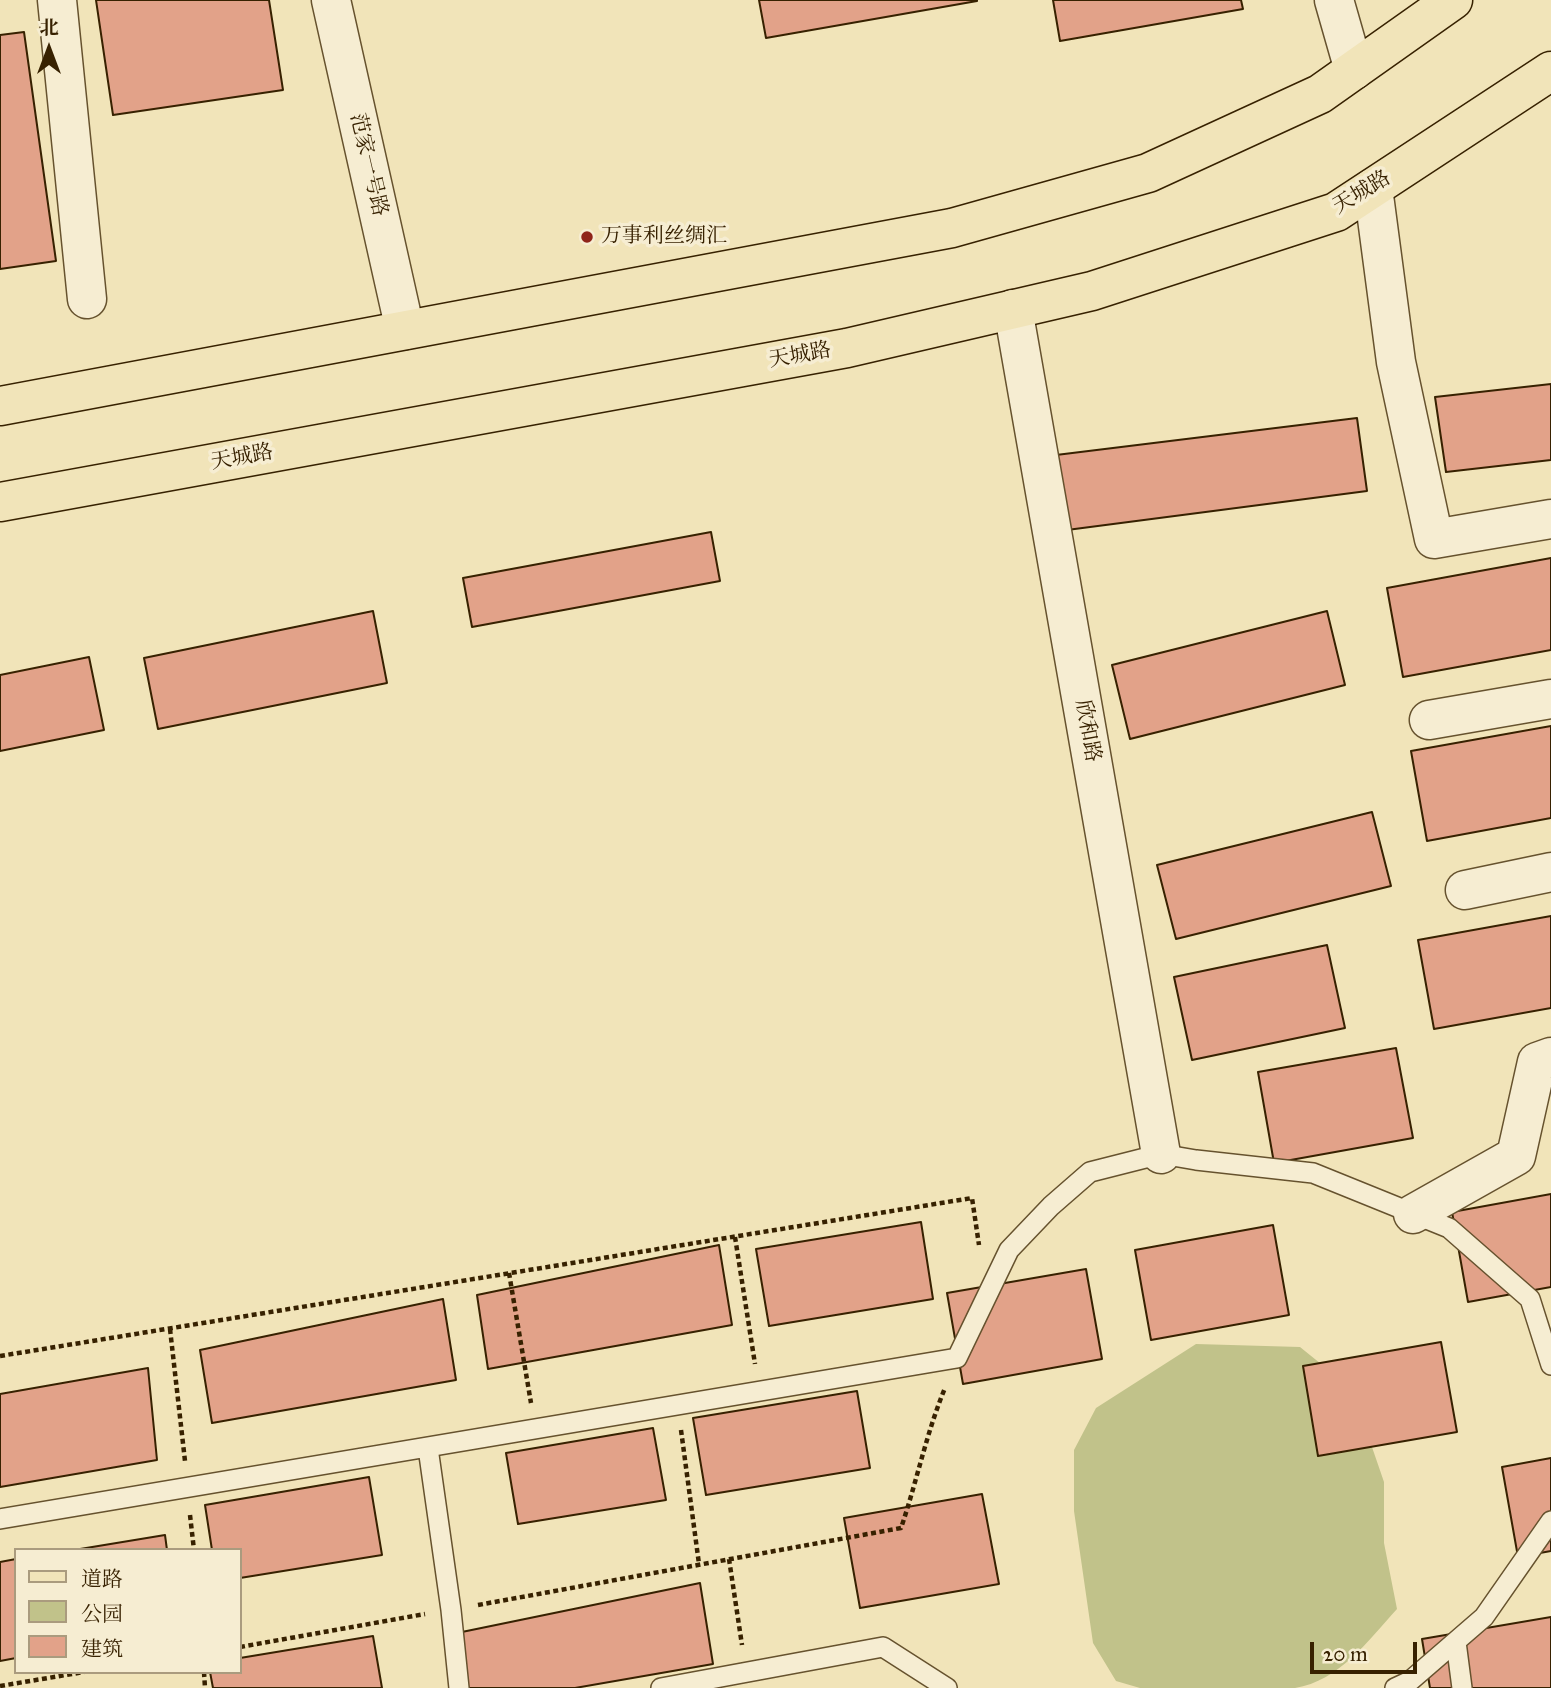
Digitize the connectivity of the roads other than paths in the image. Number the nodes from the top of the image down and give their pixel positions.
1 (57, 0) edge
2 (331, 0) edge
3 (1334, 0) edge
4 (1453, 0) edge
5 (1354, 70) junction
6 (1551, 71) edge
7 (1373, 188) junction
8 (87, 299) dead end
9 (1013, 309) junction
10 (405, 330) junction
11 (0, 406) edge
12 (0, 502) edge
13 (1551, 519) edge
14 (1551, 699) edge
15 (1429, 720) dead end
16 (1551, 872) edge
17 (1465, 890) dead end
18 (1551, 1057) edge
19 (1161, 1154) junction
20 (1413, 1214) junction
21 (1551, 1365) edge
22 (428, 1448) junction
23 (0, 1519) edge
24 (1551, 1521) edge
25 (1456, 1642) junction
26 (459, 1688) edge
27 (661, 1688) edge
28 (947, 1688) edge
29 (1395, 1688) edge
30 (1462, 1688) edge

1 - 8 street
2 - 10 street, 范家一号路
3 - 5 street
4 - 5 main road
5 - 10 main road
6 - 7 main road, 天城路
7 - 9 main road, 天城路
7 - 13 street
9 - 12 main road, 天城路
9 - 19 street, 欣和路
10 - 11 main road
14 - 15 street
16 - 17 street
18 - 20 street
19 - 20 lane
19 - 22 lane
20 - 21 lane
22 - 23 lane
22 - 26 lane
24 - 25 lane
25 - 29 lane
25 - 30 lane
27 - 28 lane

